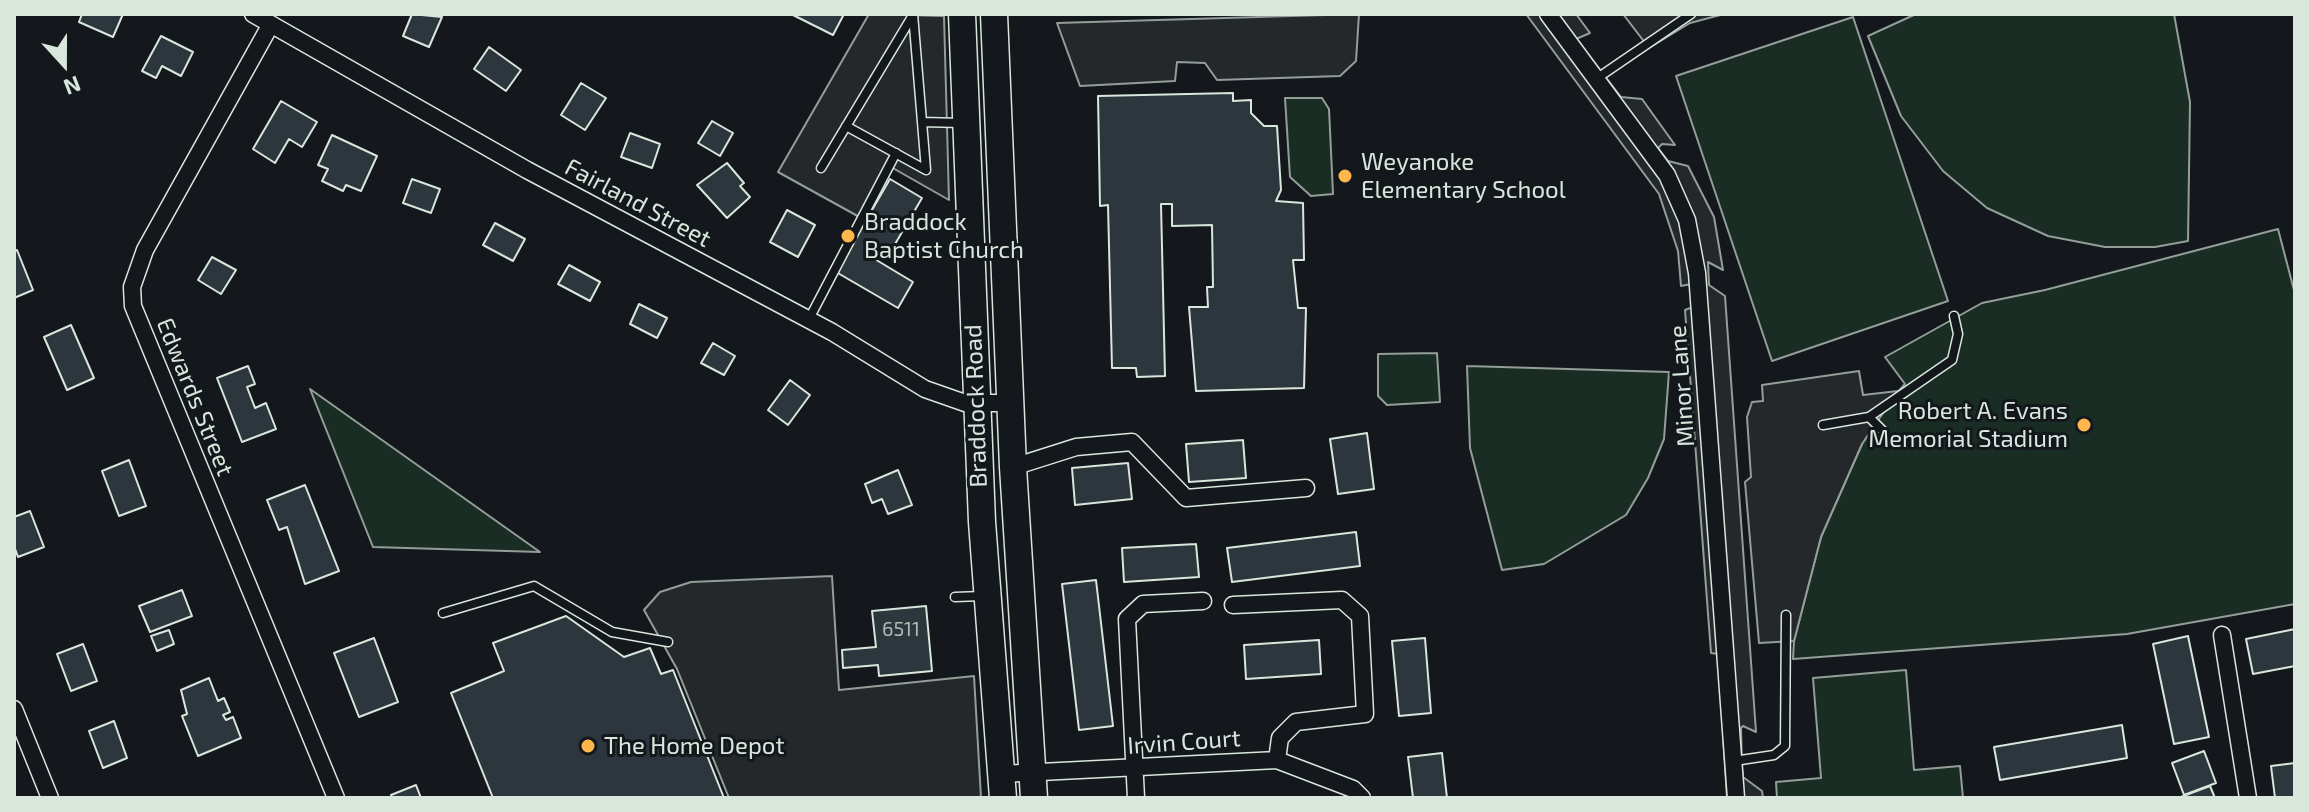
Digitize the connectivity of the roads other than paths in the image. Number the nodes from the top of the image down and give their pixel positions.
1 (253, 14) edge
2 (913, 14) edge
3 (962, 14) edge
4 (994, 14) edge
5 (1548, 14) edge
6 (1691, 14) edge
7 (271, 24) junction
8 (1595, 79) junction
9 (922, 122) junction
10 (966, 123) junction
11 (846, 126) junction
12 (896, 153) junction
13 (821, 168) dead end
14 (1954, 316) dead end
15 (809, 320) junction
16 (976, 403) junction
17 (1010, 403) junction
18 (1869, 417) junction
19 (1823, 425) dead end
20 (1882, 430) dead end
21 (1013, 467) junction
22 (1306, 488) dead end
23 (987, 596) junction
24 (955, 597) dead end
25 (1203, 601) dead end
26 (1233, 605) dead end
27 (443, 613) dead end
28 (1786, 615) dead end
29 (2222, 635) dead end
30 (668, 642) dead end
31 (14, 709) edge
32 (1277, 760) junction
33 (1734, 761) junction
34 (1134, 769) junction
35 (1002, 786) edge
36 (1033, 786) edge
37 (50, 798) edge
38 (336, 798) edge
39 (1136, 798) edge
40 (1362, 798) edge
41 (1736, 798) edge
42 (2248, 798) edge

1 - 7 street, Fairland Street
2 - 9 lane
2 - 11 lane
3 - 10 main road, Braddock Road
4 - 17 main road, Braddock Road
5 - 8 street, Minor Lane
6 - 8 lane
7 - 15 street, Fairland Street
7 - 38 street, Edwards Street
8 - 33 street, Minor Lane
9 - 10 lane
9 - 12 lane
10 - 16 main road, Braddock Road
11 - 12 lane
11 - 13 lane
12 - 15 lane
14 - 18 lane
15 - 16 street, Fairland Street
16 - 17 street, Fairland Street
16 - 23 main road, Braddock Road
17 - 21 main road, Braddock Road
18 - 19 lane
18 - 20 lane
21 - 22 street
21 - 36 main road, Braddock Road
23 - 24 lane
23 - 35 main road, Braddock Road
25 - 34 street
26 - 32 street
27 - 30 lane
28 - 33 lane
29 - 42 street
31 - 37 street
32 - 34 street, Irvin Court
32 - 40 street, Irvin Court
33 - 41 street, Minor Lane
34 - 36 street, Irvin Court
34 - 39 street
35 - 36 street, Irvin Court

